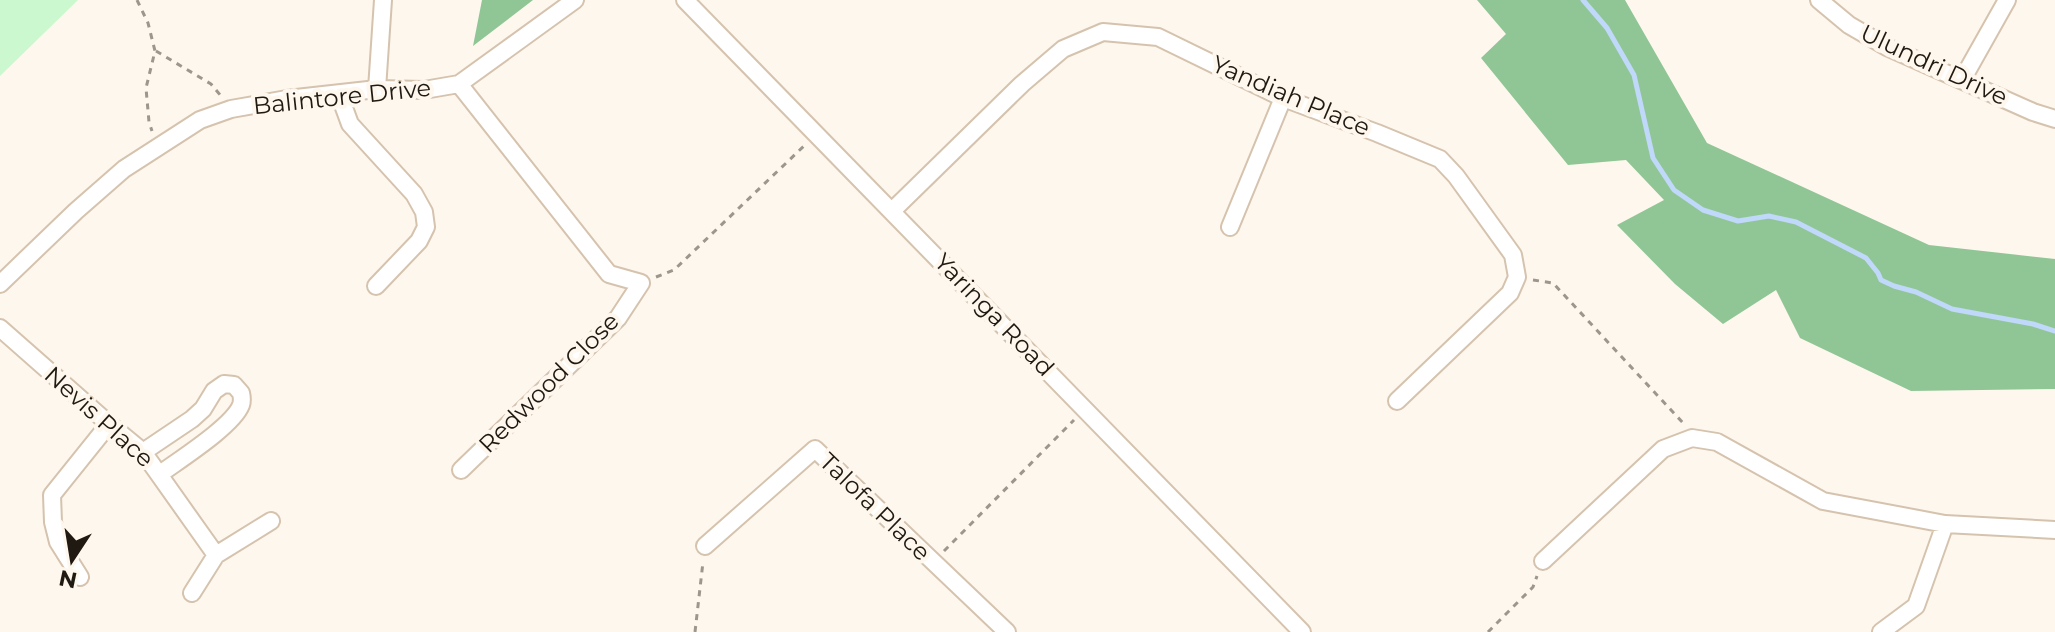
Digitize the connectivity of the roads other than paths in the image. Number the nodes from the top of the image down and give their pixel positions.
1 (383, 0) edge
2 (575, 0) edge
3 (685, 0) edge
4 (1819, 0) edge
5 (2007, 0) edge
6 (1962, 80) junction
7 (459, 84) junction
8 (377, 89) junction
9 (339, 94) junction
10 (1283, 98) junction
11 (2055, 119) edge
12 (892, 211) junction
13 (1230, 227) dead end
14 (0, 284) edge
15 (376, 286) dead end
16 (0, 328) edge
17 (1397, 401) dead end
18 (109, 424) junction
19 (143, 452) junction
20 (461, 470) dead end
21 (160, 474) junction
22 (271, 521) dead end
23 (1945, 524) junction
24 (2055, 530) edge
25 (705, 546) road end
26 (216, 555) junction
27 (1543, 561) road end
28 (80, 577) dead end
29 (192, 593) dead end
30 (1007, 632) edge
31 (1302, 632) edge
32 (1881, 632) edge

1 - 8 street
2 - 7 street, Balintore Drive
3 - 12 street, Yaringa Road
4 - 6 street, Ulundri Drive
5 - 6 street
6 - 11 street, Ulundri Drive
7 - 8 street, Balintore Drive
7 - 20 street, Redwood Close
8 - 9 street, Balintore Drive
9 - 14 street, Balintore Drive
9 - 15 street
10 - 12 street, Yandiah Place
10 - 13 street
10 - 17 street, Yandiah Place
12 - 31 street, Yaringa Road
16 - 18 street, Nevis Place
18 - 19 street, Nevis Place
18 - 28 street
19 - 21 street, Nevis Place
19 - 21 street
21 - 26 street, Nevis Place
22 - 26 street
23 - 24 street
23 - 27 street
23 - 32 street
25 - 30 street, Talofa Place
26 - 29 street

